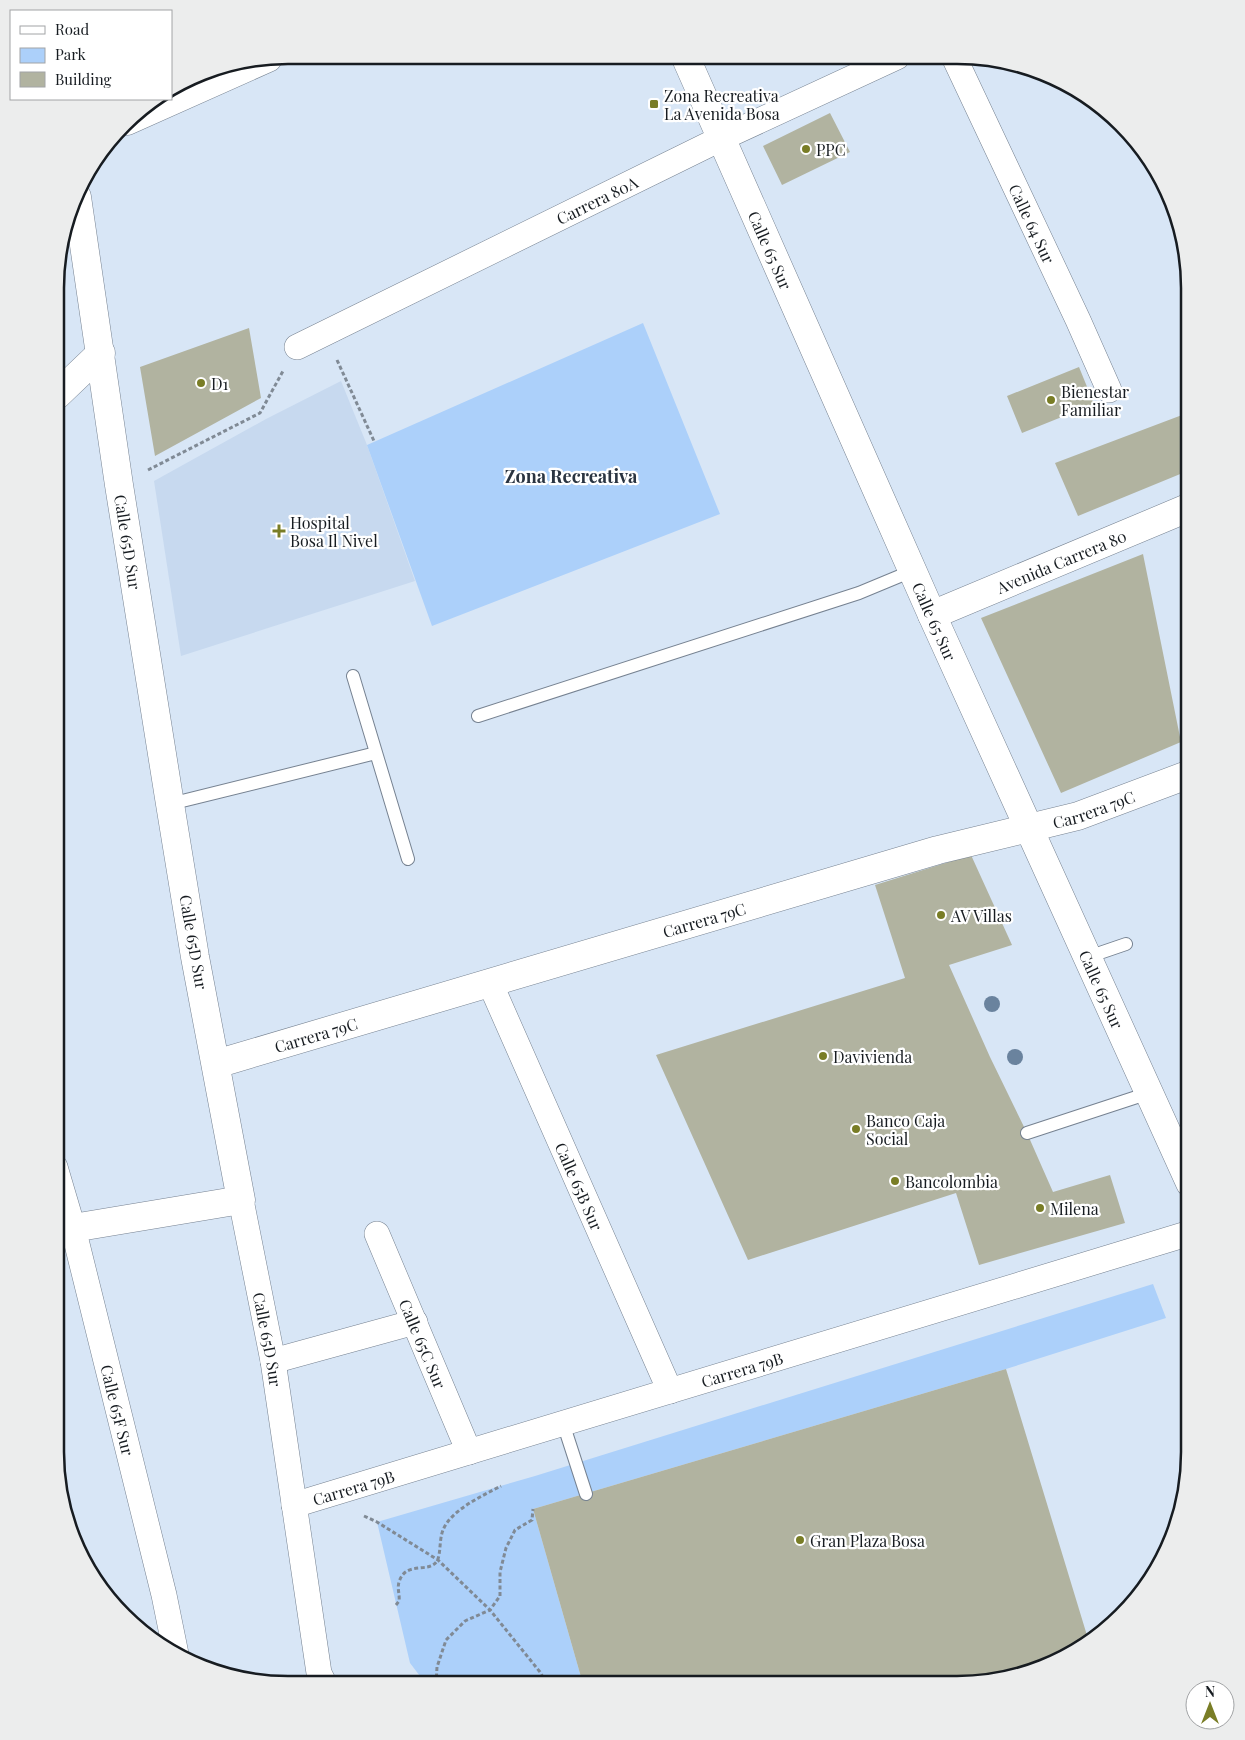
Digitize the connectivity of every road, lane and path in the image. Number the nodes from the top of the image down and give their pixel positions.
1 (689, 64) edge
2 (882, 64) edge
3 (957, 64) edge
4 (247, 68) edge
5 (149, 111) edge
6 (722, 138) junction
7 (79, 208) edge
8 (325, 332) junction
9 (297, 347) joint
10 (101, 353) junction
11 (64, 388) edge
12 (1109, 390) dead end
13 (374, 441) dead end
14 (119, 485) junction
15 (1181, 511) edge
16 (912, 571) junction
17 (932, 615) junction
18 (353, 676) dead end
19 (478, 716) dead end
20 (376, 753) junction
21 (1181, 778) edge
22 (170, 804) junction
23 (1029, 828) junction
24 (408, 859) dead end
25 (1126, 944) dead end
26 (1088, 957) junction
27 (490, 983) junction
28 (216, 1064) junction
29 (1149, 1093) junction
30 (1028, 1133) dead end
31 (1181, 1163) edge
32 (242, 1200) junction
33 (64, 1230) edge
34 (377, 1234) dead end
35 (1181, 1236) edge
36 (415, 1322) junction
37 (273, 1361) junction
38 (670, 1391) junction
39 (563, 1423) junction
40 (470, 1452) junction
41 (501, 1486) dead end
42 (586, 1494) dead end
43 (294, 1505) junction
44 (532, 1509) dead end
45 (362, 1515) dead end
46 (438, 1560) junction
47 (396, 1605) dead end
48 (490, 1610) junction
49 (174, 1646) edge
50 (320, 1676) edge
51 (436, 1676) edge
52 (542, 1676) edge

1 - 6 street, Calle 65 Sur
2 - 6 street, Carrera 80A
3 - 12 street, Calle 64 Sur
4 - 5 street
6 - 8 street, Carrera 80A
6 - 16 street, Calle 65 Sur
7 - 10 street, Calle 65D Sur
8 - 9 street, Carrera 80A
8 - 13 path
9 - 14 path
10 - 11 street
10 - 14 street, Calle 65D Sur
14 - 22 street, Calle 65D Sur
15 - 17 street, Avenida Carrera 80
16 - 17 street, Calle 65 Sur
16 - 19 lane
17 - 23 street, Calle 65 Sur
18 - 20 lane
20 - 22 lane
20 - 24 lane
21 - 23 street, Carrera 79C
22 - 28 street, Calle 65D Sur
23 - 26 street, Calle 65 Sur
23 - 27 street, Carrera 79C
25 - 26 lane
26 - 29 street, Calle 65 Sur
27 - 28 street, Carrera 79C
27 - 38 street, Calle 65B Sur
28 - 32 street, Calle 65D Sur
29 - 30 lane
29 - 31 street, Calle 65 Sur
32 - 33 street
32 - 37 street, Calle 65D Sur
33 - 49 street, Calle 65F Sur
34 - 36 street, Calle 65C Sur
35 - 38 street, Carrera 79B
36 - 37 street
36 - 40 street, Calle 65C Sur
37 - 43 street, Calle 65D Sur
38 - 39 street, Carrera 79B
39 - 40 street, Carrera 79B
39 - 42 lane
40 - 43 street, Carrera 79B
41 - 46 path
43 - 50 street, Calle 65D Sur
44 - 48 path
45 - 46 path
46 - 47 path
46 - 48 path
48 - 51 path
48 - 52 path

